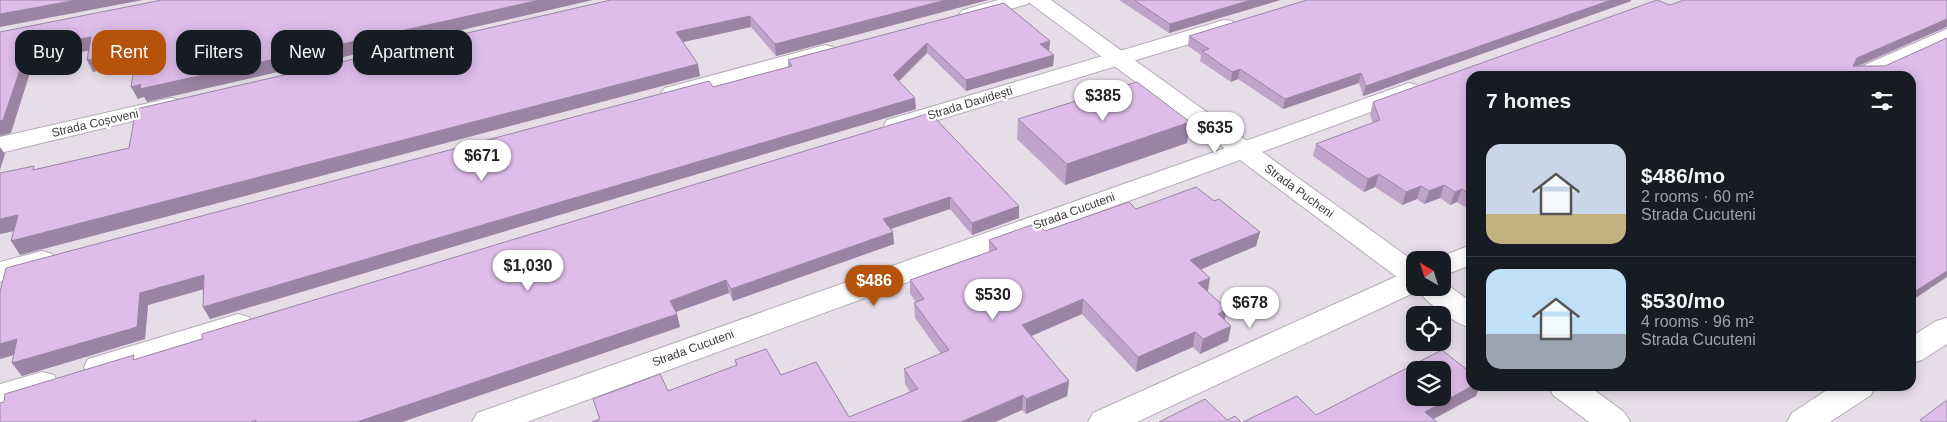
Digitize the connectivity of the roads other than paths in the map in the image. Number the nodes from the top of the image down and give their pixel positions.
1 (1021, 0) edge
2 (1038, 0) edge
3 (952, 18) edge
4 (1244, 20) edge
5 (1947, 36) edge
6 (847, 47) edge
7 (1118, 58) junction
8 (1869, 71) edge
9 (1433, 81) edge
10 (654, 98) edge
11 (193, 100) edge
12 (868, 134) edge
13 (0, 145) edge
14 (1243, 150) junction
15 (67, 254) edge
16 (1466, 256) edge
17 (1451, 263) edge
18 (1406, 269) edge
19 (0, 272) edge
20 (1406, 284) edge
21 (1442, 296) edge
22 (1466, 313) edge
23 (258, 319) edge
24 (1947, 329) edge
25 (1916, 349) edge
26 (1572, 391) edge
27 (1851, 391) edge
28 (0, 397) edge
29 (489, 422) edge
30 (1105, 422) edge
31 (1613, 422) edge
32 (1804, 422) edge

1 - 3 street
2 - 7 street, Strada Pucheni
4 - 7 street, Strada Davidești
5 - 8 street
6 - 10 street
7 - 12 street, Strada Davidești
7 - 14 street, Strada Pucheni
9 - 14 street, Strada Cucuteni
11 - 13 street, Strada Coșoveni
14 - 18 street, Strada Pucheni
14 - 29 street, Strada Cucuteni
15 - 19 street
16 - 17 street
20 - 30 street
21 - 22 street
23 - 28 street
24 - 25 street
26 - 31 street
27 - 32 street

